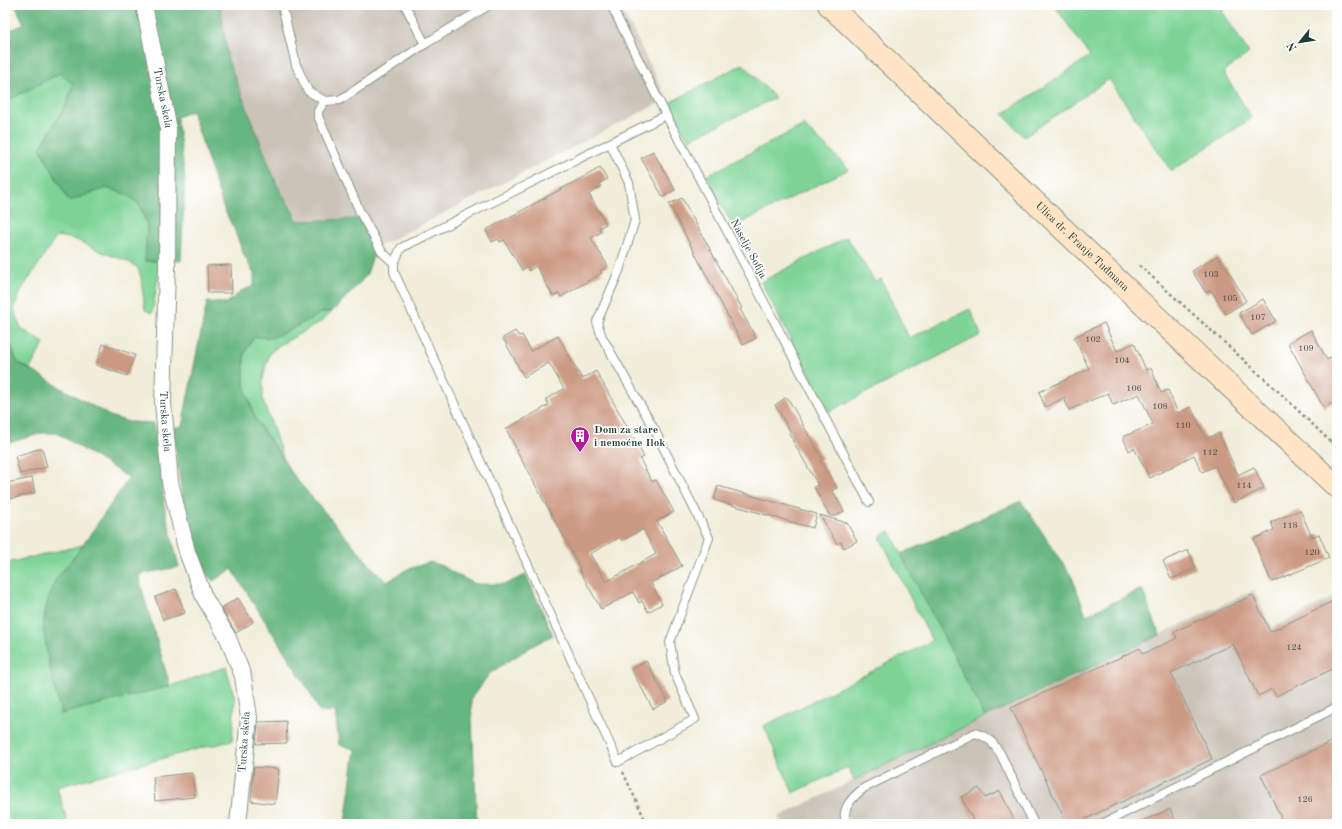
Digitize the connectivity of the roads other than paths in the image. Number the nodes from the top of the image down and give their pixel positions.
1 (144, 5) edge
2 (282, 5) edge
3 (404, 5) edge
4 (489, 5) edge
5 (611, 5) edge
6 (828, 5) edge
7 (425, 44) junction
8 (325, 101) junction
9 (666, 115) junction
10 (610, 143) junction
11 (394, 263) junction
12 (1337, 487) edge
13 (868, 502) dead end
14 (1337, 707) edge
15 (238, 824) edge
16 (847, 824) edge
17 (1034, 824) edge
18 (1102, 824) edge

1 - 15 street, Turska skela
2 - 8 lane
3 - 7 lane
4 - 7 lane
5 - 9 lane, Naselje Sofija
6 - 12 main road, Ulica dr. Franje Tuđmana
7 - 8 lane
8 - 11 lane
9 - 10 lane
9 - 13 lane, Naselje Sofija
10 - 11 lane
10 - 11 lane
14 - 18 lane
16 - 17 lane

